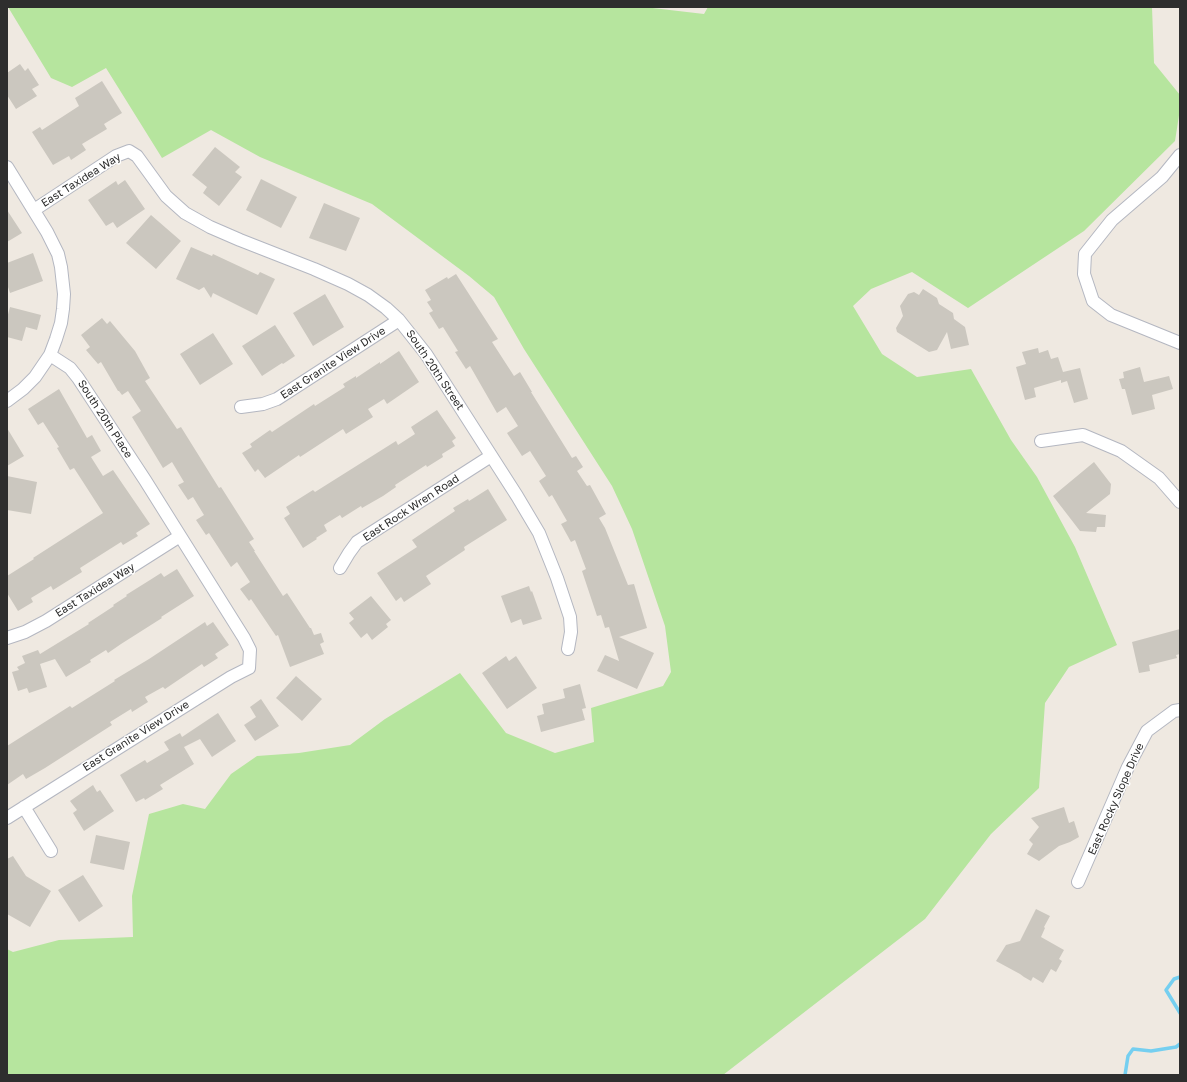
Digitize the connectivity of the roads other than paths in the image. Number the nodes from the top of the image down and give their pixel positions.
1 (129, 151) joint
2 (1180, 155) edge
3 (7, 167) edge
4 (34, 210) junction
5 (399, 320) junction
6 (1180, 343) edge
7 (50, 355) junction
8 (7, 402) edge
9 (241, 407) dead end
10 (1042, 441) dead end
11 (491, 456) junction
12 (1180, 502) edge
13 (180, 536) junction
14 (340, 568) dead end
15 (7, 638) edge
16 (568, 649) dead end
17 (249, 668) joint
18 (1180, 710) edge
19 (24, 807) junction
20 (7, 818) edge
21 (52, 851) dead end
22 (1078, 882) dead end

1 - 4 street, East Taxidea Way
1 - 5 street, South 20th Street
2 - 6 street
3 - 4 street
4 - 7 street
5 - 9 street, East Granite View Drive
5 - 11 street, South 20th Street
7 - 8 street
7 - 13 street, South 20th Place
10 - 12 street
11 - 14 street, East Rock Wren Road
11 - 16 street, South 20th Street
13 - 15 street, East Taxidea Way
13 - 17 street, South 20th Place
17 - 19 street, East Granite View Drive
18 - 22 street, East Rocky Slope Drive
19 - 20 street, East Granite View Drive
19 - 21 street

